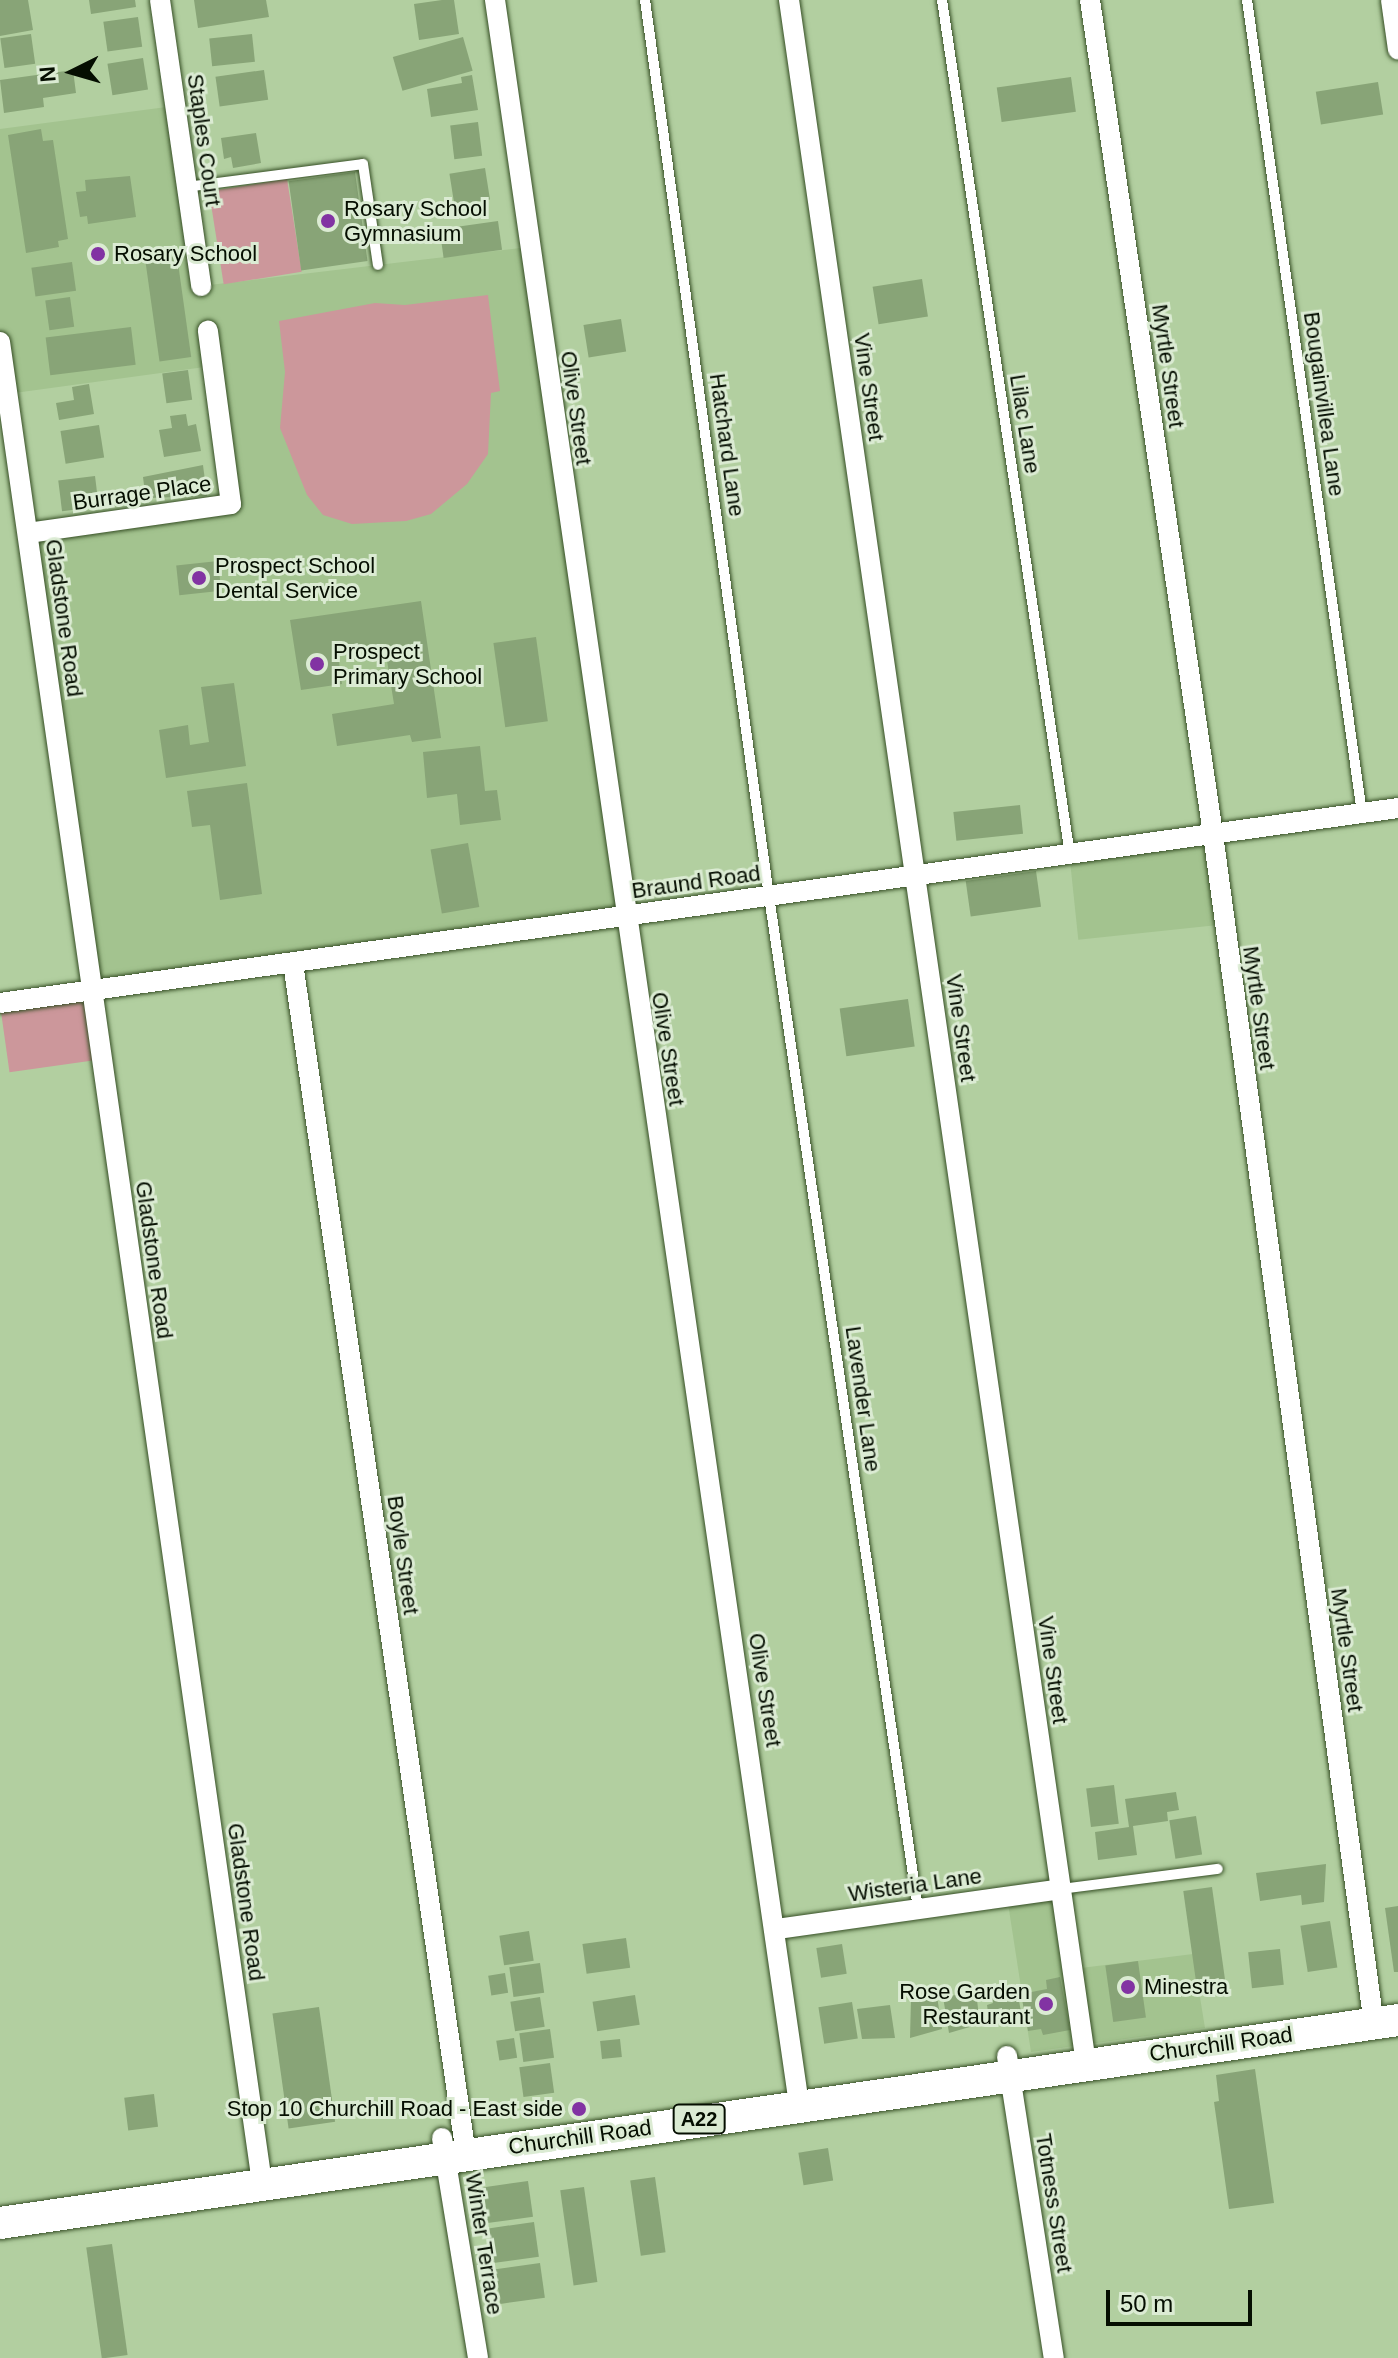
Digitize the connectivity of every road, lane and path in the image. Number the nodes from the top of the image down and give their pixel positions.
1 (160, 0) edge
2 (495, 0) edge
3 (645, 0) edge
4 (789, 0) edge
5 (942, 0) edge
6 (1090, 0) edge
7 (1247, 0) edge
8 (1391, 0) edge
9 (1398, 50) edge
10 (186, 187) junction
11 (378, 265) dead end
12 (201, 286) dead end
13 (208, 331) dead end
14 (0, 342) edge
15 (6, 432) edge
16 (28, 533) junction
17 (1398, 808) edge
18 (1362, 813) junction
19 (1213, 834) junction
20 (1070, 855) junction
21 (915, 876) junction
22 (769, 896) junction
23 (624, 916) junction
24 (293, 963) junction
25 (92, 991) junction
26 (0, 1003) edge
27 (1218, 1869) dead end
28 (1061, 1889) junction
29 (918, 1909) junction
30 (777, 1929) junction
31 (1385, 2013) edge
32 (1085, 2054) junction
33 (1008, 2065) junction
34 (798, 2096) junction
35 (454, 2146) junction
36 (261, 2175) junction
37 (0, 2203) edge
38 (0, 2223) edge
39 (478, 2358) edge
40 (1054, 2358) edge

1 - 10 street, Staples Court
2 - 23 street, Olive Street
3 - 22 lane, Hatchard Lane
4 - 21 street, Vine Street
5 - 20 lane, Lilac Lane
6 - 19 street, Myrtle Street
7 - 18 lane, Bougainvillea Lane
8 - 9 street
10 - 11 lane
10 - 12 street, Staples Court
13 - 16 street, Burrage Place
14 - 15 street, Gladstone Road
15 - 16 street, Gladstone Road
16 - 25 street, Gladstone Road
17 - 18 street, Braund Road
18 - 19 street, Braund Road
19 - 20 street, Braund Road
19 - 31 street, Myrtle Street
20 - 21 street, Braund Road
21 - 22 street, Braund Road
21 - 28 street, Vine Street
22 - 23 street, Braund Road
22 - 29 lane, Lavender Lane
23 - 24 street, Braund Road
23 - 30 street, Olive Street
24 - 25 street, Braund Road
24 - 35 street, Boyle Street
25 - 26 street, Braund Road
25 - 36 street, Gladstone Road
27 - 28 lane
28 - 29 street, Wisteria Lane
28 - 32 street, Vine Street
29 - 30 street, Wisteria Lane
30 - 34 street, Olive Street
31 - 32 main road, Churchill Road / A22
32 - 33 main road, Churchill Road / A22
33 - 34 main road, Churchill Road / A22
33 - 40 street, Totness Street
34 - 35 main road, Churchill Road / A22
35 - 36 main road, Churchill Road / A22
35 - 39 street, Winter Terrace
36 - 37 main road, Churchill Road / A22
36 - 38 main road, Churchill Road / A22

